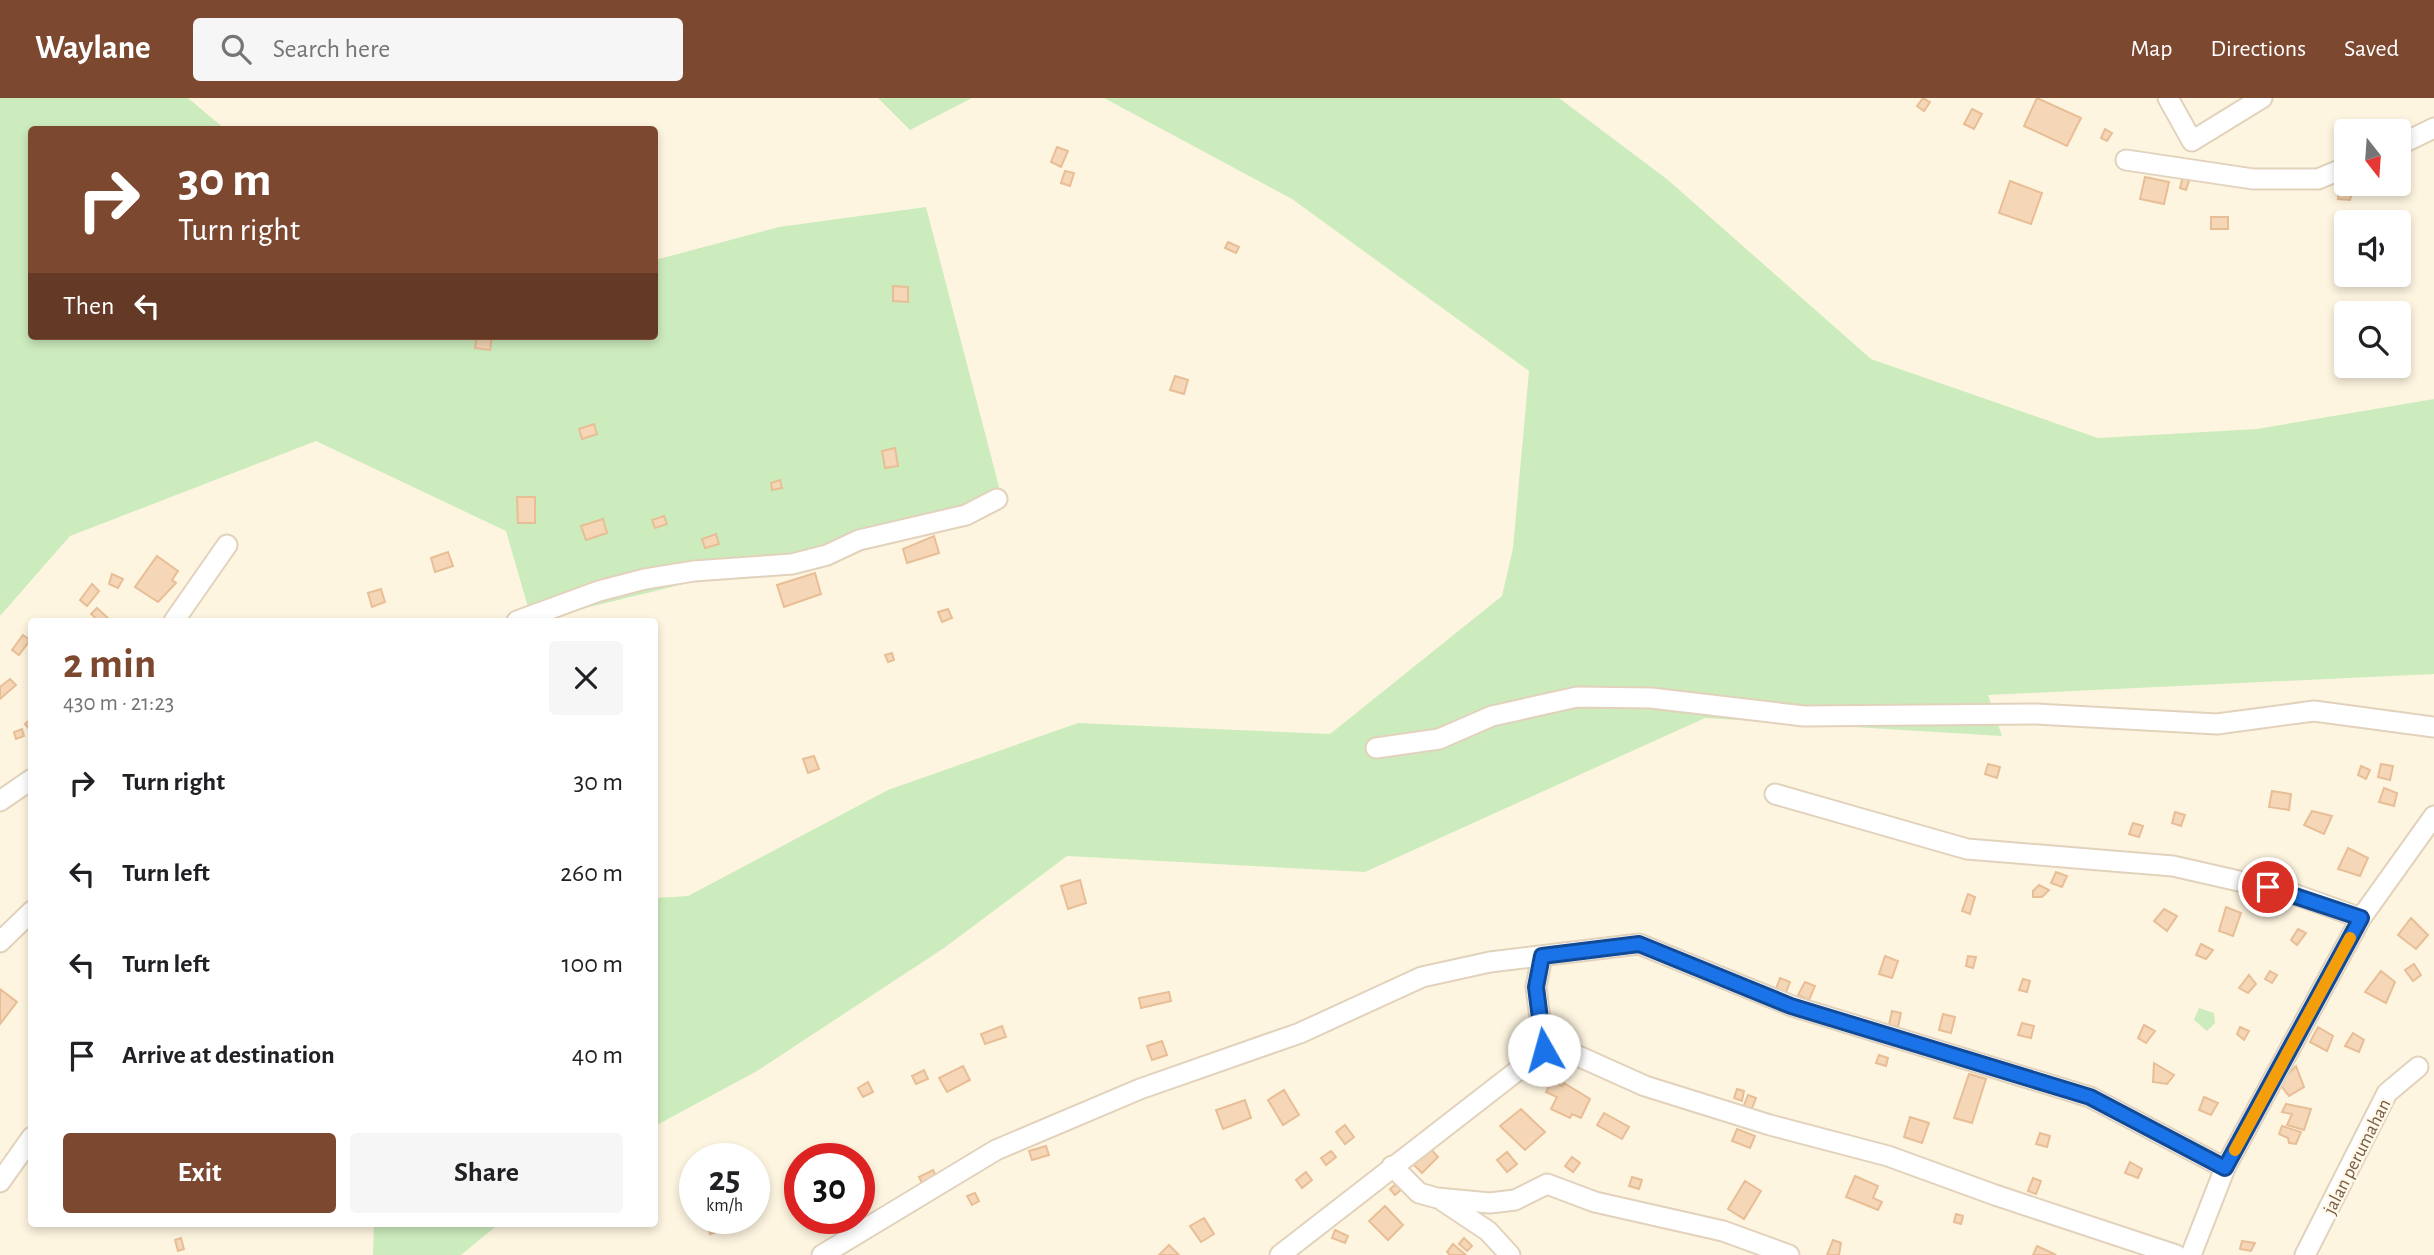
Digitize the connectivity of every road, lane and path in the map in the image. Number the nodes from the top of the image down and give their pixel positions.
1 (2168, 98) edge
2 (2262, 98) edge
3 (2434, 128) edge
4 (2412, 139) edge
5 (2126, 160) dead end
6 (2334, 172) edge
7 (997, 499) dead end
8 (227, 545) dead end
9 (176, 618) edge
10 (525, 618) edge
11 (2434, 727) edge
12 (1376, 748) dead end
13 (28, 782) edge
14 (1774, 794) dead end
15 (0, 801) edge
16 (2434, 816) edge
17 (28, 915) edge
18 (2361, 918) junction
19 (0, 943) edge
20 (1542, 956) junction
21 (1544, 1050) junction
22 (2418, 1067) dead end
23 (28, 1144) edge
24 (1392, 1166) junction
25 (2225, 1168) junction
26 (0, 1182) edge
27 (1437, 1198) junction
28 (822, 1255) edge
29 (1280, 1255) edge
30 (1510, 1255) edge
31 (1789, 1255) edge
32 (2176, 1255) edge
33 (2191, 1255) edge
34 (2305, 1255) edge

1 - 2 street
3 - 4 street
5 - 6 street
7 - 10 street
8 - 9 street
11 - 12 street
13 - 15 street
14 - 18 street
16 - 18 street
17 - 19 street
18 - 25 street
20 - 21 street
20 - 25 street
20 - 28 street
21 - 24 street
21 - 32 street
22 - 34 street, jalan perumahan
23 - 26 street
24 - 27 street
24 - 29 street
25 - 33 street
27 - 30 street
27 - 31 street

